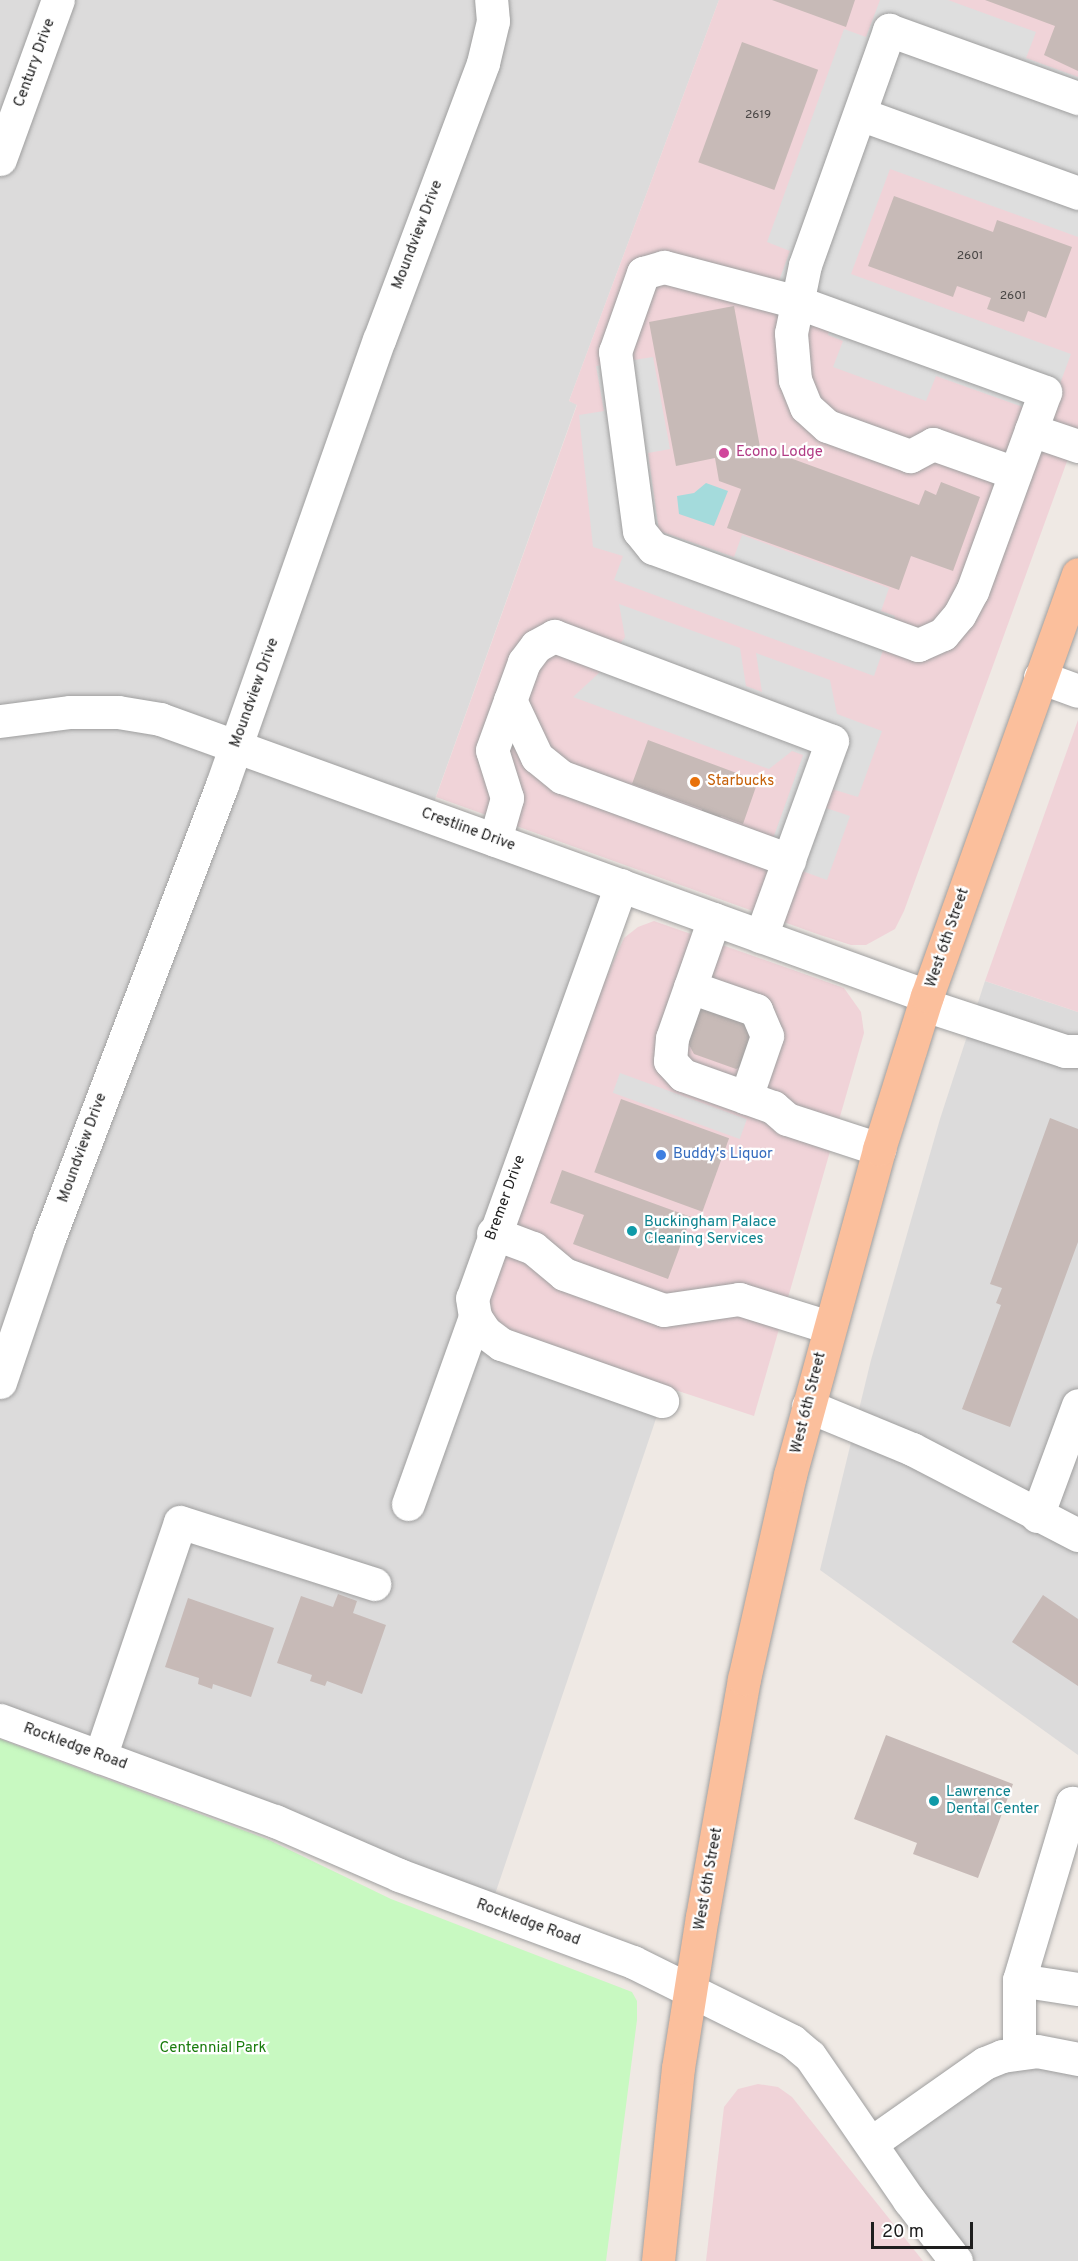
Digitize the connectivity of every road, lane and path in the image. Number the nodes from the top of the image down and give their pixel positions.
1 (58, 0) edge
2 (491, 0) edge
3 (1078, 98) edge
4 (860, 114) junction
5 (0, 159) edge
6 (1078, 193) edge
7 (797, 302) junction
8 (1031, 430) junction
9 (1078, 446) edge
10 (1015, 473) junction
11 (1078, 574) edge
12 (1040, 677) junction
13 (1078, 691) edge
14 (510, 700) junction
15 (0, 721) edge
16 (236, 746) junction
17 (495, 840) junction
18 (789, 860) junction
19 (621, 885) junction
20 (714, 919) junction
21 (760, 936) junction
22 (690, 987) junction
23 (926, 1000) junction
24 (1078, 1051) edge
25 (746, 1097) junction
26 (879, 1149) junction
27 (493, 1233) junction
28 (475, 1317) junction
29 (829, 1327) junction
30 (0, 1382) edge
31 (662, 1401) dead end
32 (1078, 1405) edge
33 (808, 1406) junction
34 (408, 1504) dead end
35 (1037, 1516) junction
36 (1078, 1535) edge
37 (374, 1584) dead end
38 (0, 1720) edge
39 (100, 1757) junction
40 (1078, 1807) edge
41 (1019, 1980) junction
42 (1078, 1989) edge
43 (690, 1990) junction
44 (1019, 2052) junction
45 (1078, 2059) edge
46 (871, 2143) junction
47 (658, 2261) edge
48 (956, 2261) edge

1 - 5 street, Century Drive
2 - 16 street, Moundview Drive
3 - 4 street
4 - 6 street
4 - 7 street
7 - 8 street
7 - 10 street
7 - 10 street
8 - 9 street
8 - 10 street
11 - 12 main road, West 6th Street
12 - 13 street
12 - 23 main road, West 6th Street
14 - 17 street
14 - 18 street
14 - 18 street
15 - 16 street, Crestline Drive
16 - 17 street, Crestline Drive
16 - 30 street, Moundview Drive
17 - 19 street, Crestline Drive
18 - 21 street
19 - 20 street, Crestline Drive
19 - 27 street, Bremer Drive
20 - 21 street, Crestline Drive
20 - 22 street
21 - 23 street, Crestline Drive
22 - 25 street
22 - 25 street
23 - 24 street, Crestline Drive
23 - 26 main road, West 6th Street
25 - 26 street
26 - 29 main road, West 6th Street
27 - 28 street, Bremer Drive
27 - 29 street
28 - 31 street
28 - 34 street
29 - 33 main road, West 6th Street
32 - 35 street
33 - 35 street
33 - 43 main road, West 6th Street
35 - 36 street
37 - 39 street
38 - 39 street, Rockledge Road
39 - 43 street, Rockledge Road
40 - 41 street
41 - 42 street
41 - 44 street
43 - 46 street, Rockledge Road
43 - 47 main road, West 6th Street
44 - 45 street
44 - 46 street
46 - 48 street, Rockledge Road

